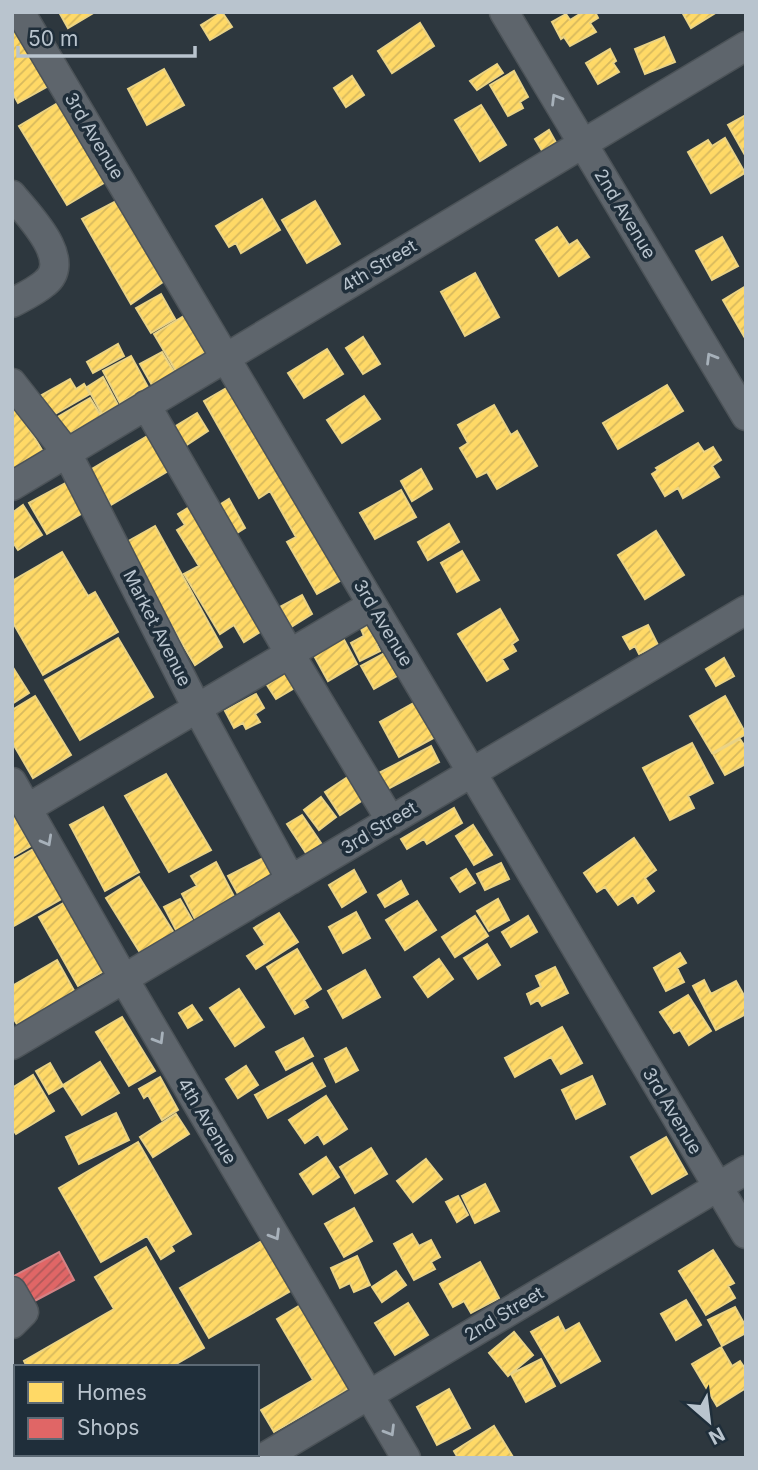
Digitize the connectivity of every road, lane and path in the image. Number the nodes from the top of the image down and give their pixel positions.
1 (20, 12) edge
2 (504, 12) edge
3 (746, 46) edge
4 (583, 144) junction
5 (12, 195) edge
6 (12, 303) edge
7 (225, 358) junction
8 (12, 383) edge
9 (146, 405) junction
10 (746, 416) edge
11 (67, 453) junction
12 (12, 486) edge
13 (372, 605) junction
14 (746, 610) edge
15 (290, 654) junction
16 (197, 708) junction
17 (472, 773) junction
18 (12, 782) edge
19 (28, 808) junction
20 (391, 821) junction
21 (291, 880) junction
22 (124, 979) junction
23 (12, 1045) edge
24 (746, 1170) edge
25 (717, 1186) junction
26 (746, 1234) edge
27 (12, 1292) edge
28 (12, 1325) edge
29 (369, 1394) junction
30 (263, 1458) edge
31 (407, 1458) edge

1 - 7 street, 3rd Avenue
4 -> 2 street, 2nd Avenue
3 - 4 street, 4th Street
4 - 7 street, 4th Street
10 -> 4 street, 2nd Avenue
5 - 6 street
7 - 9 street, 4th Street
7 - 13 street, 3rd Avenue
8 - 11 street, Market Avenue
9 - 11 street, 4th Street
9 - 15 street
11 - 12 street, 4th Street
11 - 16 street, Market Avenue
13 - 15 street
13 - 17 street, 3rd Avenue
14 - 17 street, 3rd Street
15 - 16 street
15 - 20 street
16 - 19 street
16 - 21 street, Market Avenue
17 - 20 street, 3rd Street
17 - 25 street, 3rd Avenue
18 - 19 street, 4th Avenue
19 -> 22 street, 4th Avenue
20 - 21 street, 3rd Street
21 - 22 street, 3rd Street
22 - 23 street, 3rd Street
22 -> 29 street, 4th Avenue
24 - 25 street, 2nd Street
25 - 26 street, 3rd Avenue
25 - 29 street, 2nd Street
27 - 28 street
29 - 30 street, 2nd Street
29 -> 31 street, 4th Avenue

